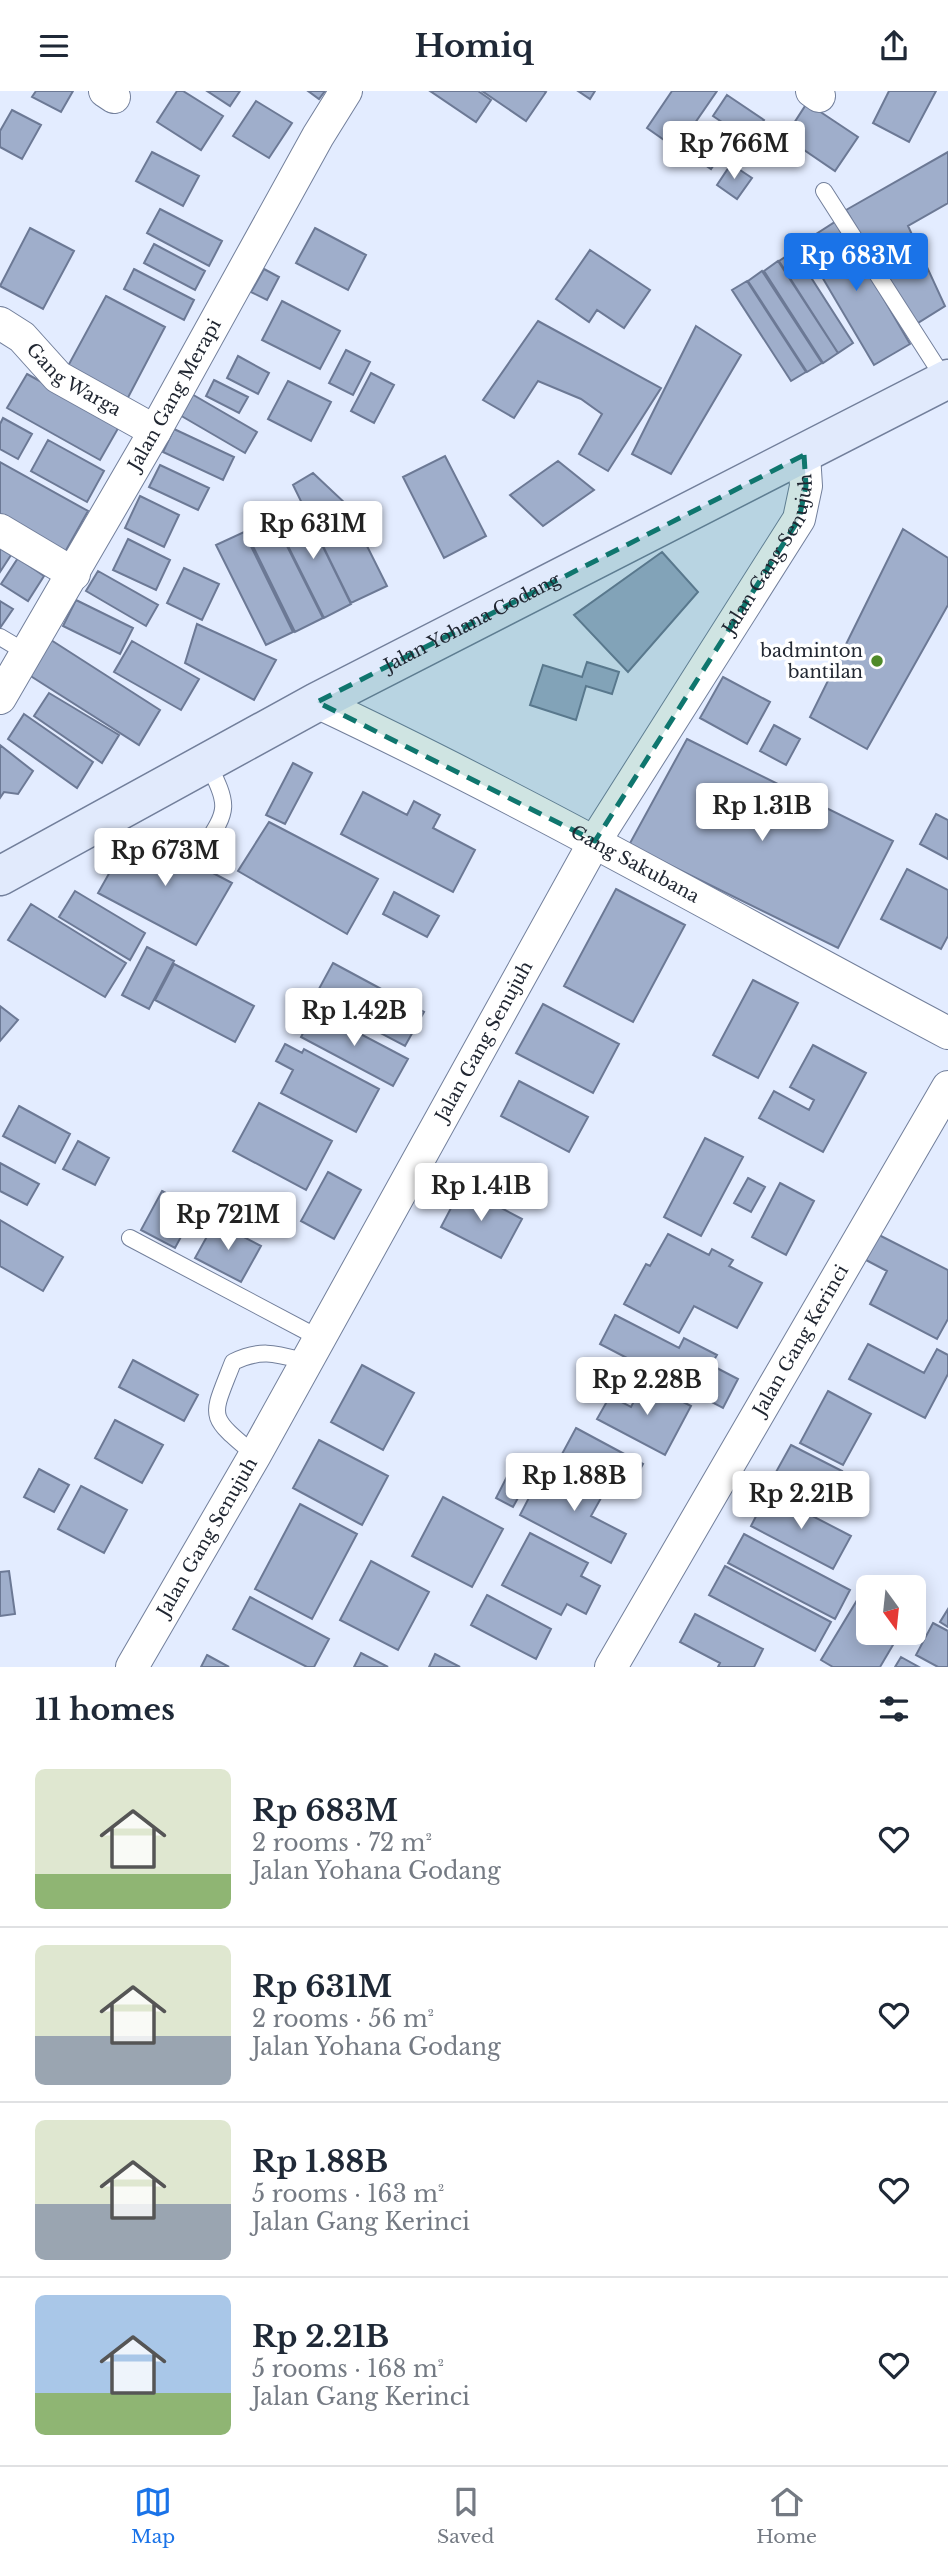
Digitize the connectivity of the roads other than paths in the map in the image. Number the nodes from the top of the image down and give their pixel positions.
1 (346, 91) edge
2 (824, 191) dead end
3 (0, 323) edge
4 (947, 380) edge
5 (155, 431) junction
6 (804, 454) junction
7 (0, 530) edge
8 (74, 574) junction
9 (0, 637) edge
10 (27, 653) junction
11 (0, 698) edge
12 (317, 702) junction
13 (207, 761) junction
14 (596, 841) junction
15 (201, 852) dead end
16 (0, 876) edge
17 (948, 1033) edge
18 (948, 1087) edge
19 (131, 1238) dead end
20 (313, 1350) junction
21 (255, 1455) junction
22 (132, 1667) edge
23 (611, 1667) edge

1 - 5 street, Jalan Gang Merapi
2 - 4 lane
3 - 5 street, Gang Warga
4 - 6 main road, Jalan Yohana Godang
5 - 8 street, Jalan Gang Merapi
6 - 12 main road, Jalan Yohana Godang
6 - 14 street, Jalan Gang Senujuh
7 - 8 street
8 - 10 street, Jalan Gang Merapi
9 - 10 lane
10 - 11 street, Jalan Gang Merapi
12 - 13 main road, Jalan Yohana Godang
12 - 14 street, Gang Sakubana
13 - 15 lane
13 - 16 main road, Jalan Yohana Godang
14 - 17 street, Gang Sakubana
14 - 20 street, Jalan Gang Senujuh
18 - 23 street, Jalan Gang Kerinci
19 - 20 lane
20 - 21 street, Jalan Gang Senujuh
20 - 21 lane
21 - 22 street, Jalan Gang Senujuh

